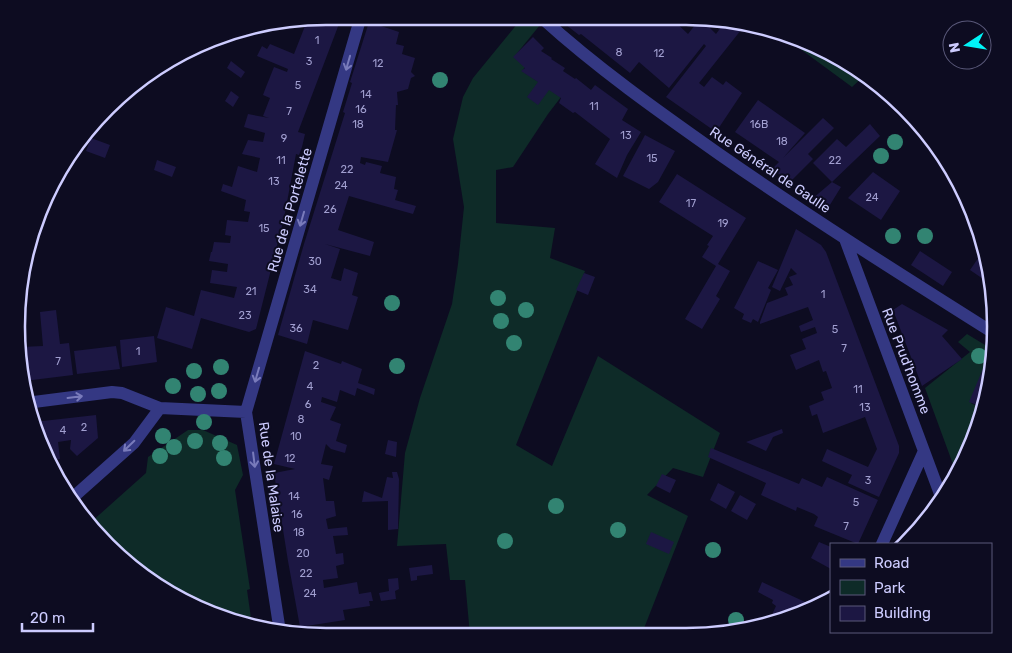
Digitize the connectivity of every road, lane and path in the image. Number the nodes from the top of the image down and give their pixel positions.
1 (359, 25) edge
2 (550, 25) edge
3 (844, 239) junction
4 (987, 329) edge
5 (34, 402) edge
6 (160, 408) junction
7 (246, 412) junction
8 (924, 452) junction
9 (939, 490) edge
10 (76, 494) edge
11 (882, 543) edge
12 (279, 624) edge

1 -> 7 street, Rue de la Portelette
2 - 3 street, Rue Général de Gaulle
3 - 4 street, Rue Général de Gaulle
3 - 8 street, Rue Prud'homme
5 -> 6 street, Rue de la Malaise
6 - 7 street, Rue de la Malaise
6 -> 10 street
7 -> 12 street, Rue de la Malaise
8 - 9 street, Rue Prud'homme
8 - 11 street

